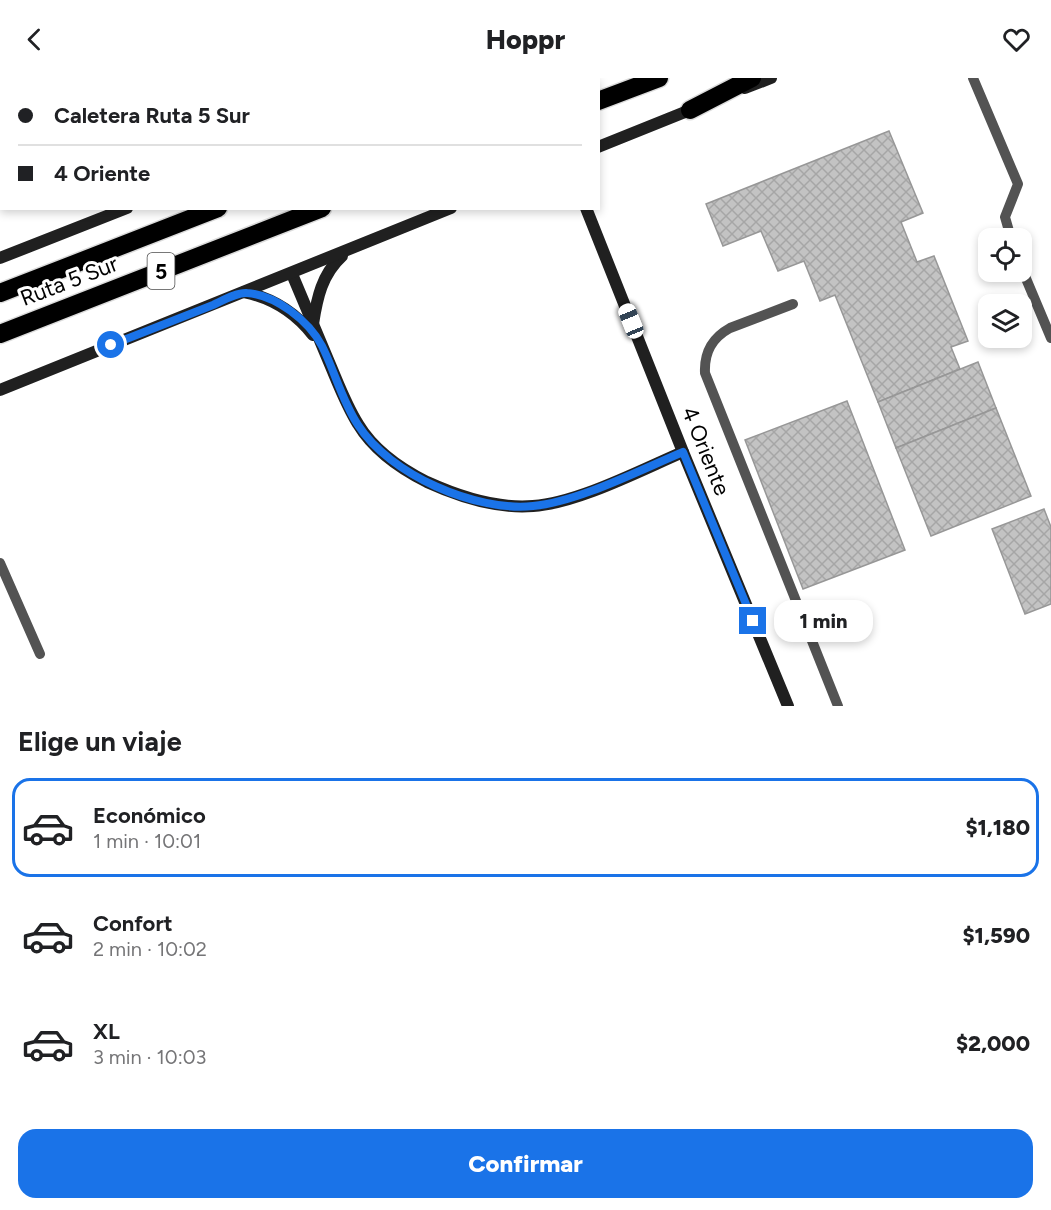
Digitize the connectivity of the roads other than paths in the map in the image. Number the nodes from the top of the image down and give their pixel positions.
1 (658, 78) edge
2 (752, 78) edge
3 (771, 78) edge
4 (974, 78) edge
5 (600, 100) edge
6 (690, 110) junction
7 (600, 146) edge
8 (122, 210) edge
9 (213, 210) edge
10 (317, 210) edge
11 (446, 210) edge
12 (586, 210) edge
13 (1008, 228) edge
14 (346, 252) junction
15 (0, 258) edge
16 (292, 274) junction
17 (1027, 282) edge
18 (244, 292) junction
19 (0, 293) edge
20 (793, 304) dead end
21 (313, 325) junction
22 (0, 334) edge
23 (1051, 338) edge
24 (322, 345) junction
25 (0, 390) edge
26 (683, 452) junction
27 (0, 563) edge
28 (40, 654) dead end
29 (788, 706) edge
30 (838, 706) edge

1 - 5 highway
2 - 6 highway
3 - 6 main road
4 - 13 lane
6 - 7 main road
8 - 15 main road
9 - 19 highway, Ruta 5 Sur / 5
10 - 22 highway, Ruta 5 Sur / 5
11 - 14 main road
12 - 26 main road, 4 Oriente
14 - 16 main road
14 - 21 main road
16 - 18 main road
16 - 21 main road
17 - 23 lane
18 - 24 main road
18 - 25 main road
20 - 30 lane
21 - 24 main road
24 - 26 main road
26 - 29 main road, 4 Oriente
27 - 28 lane

